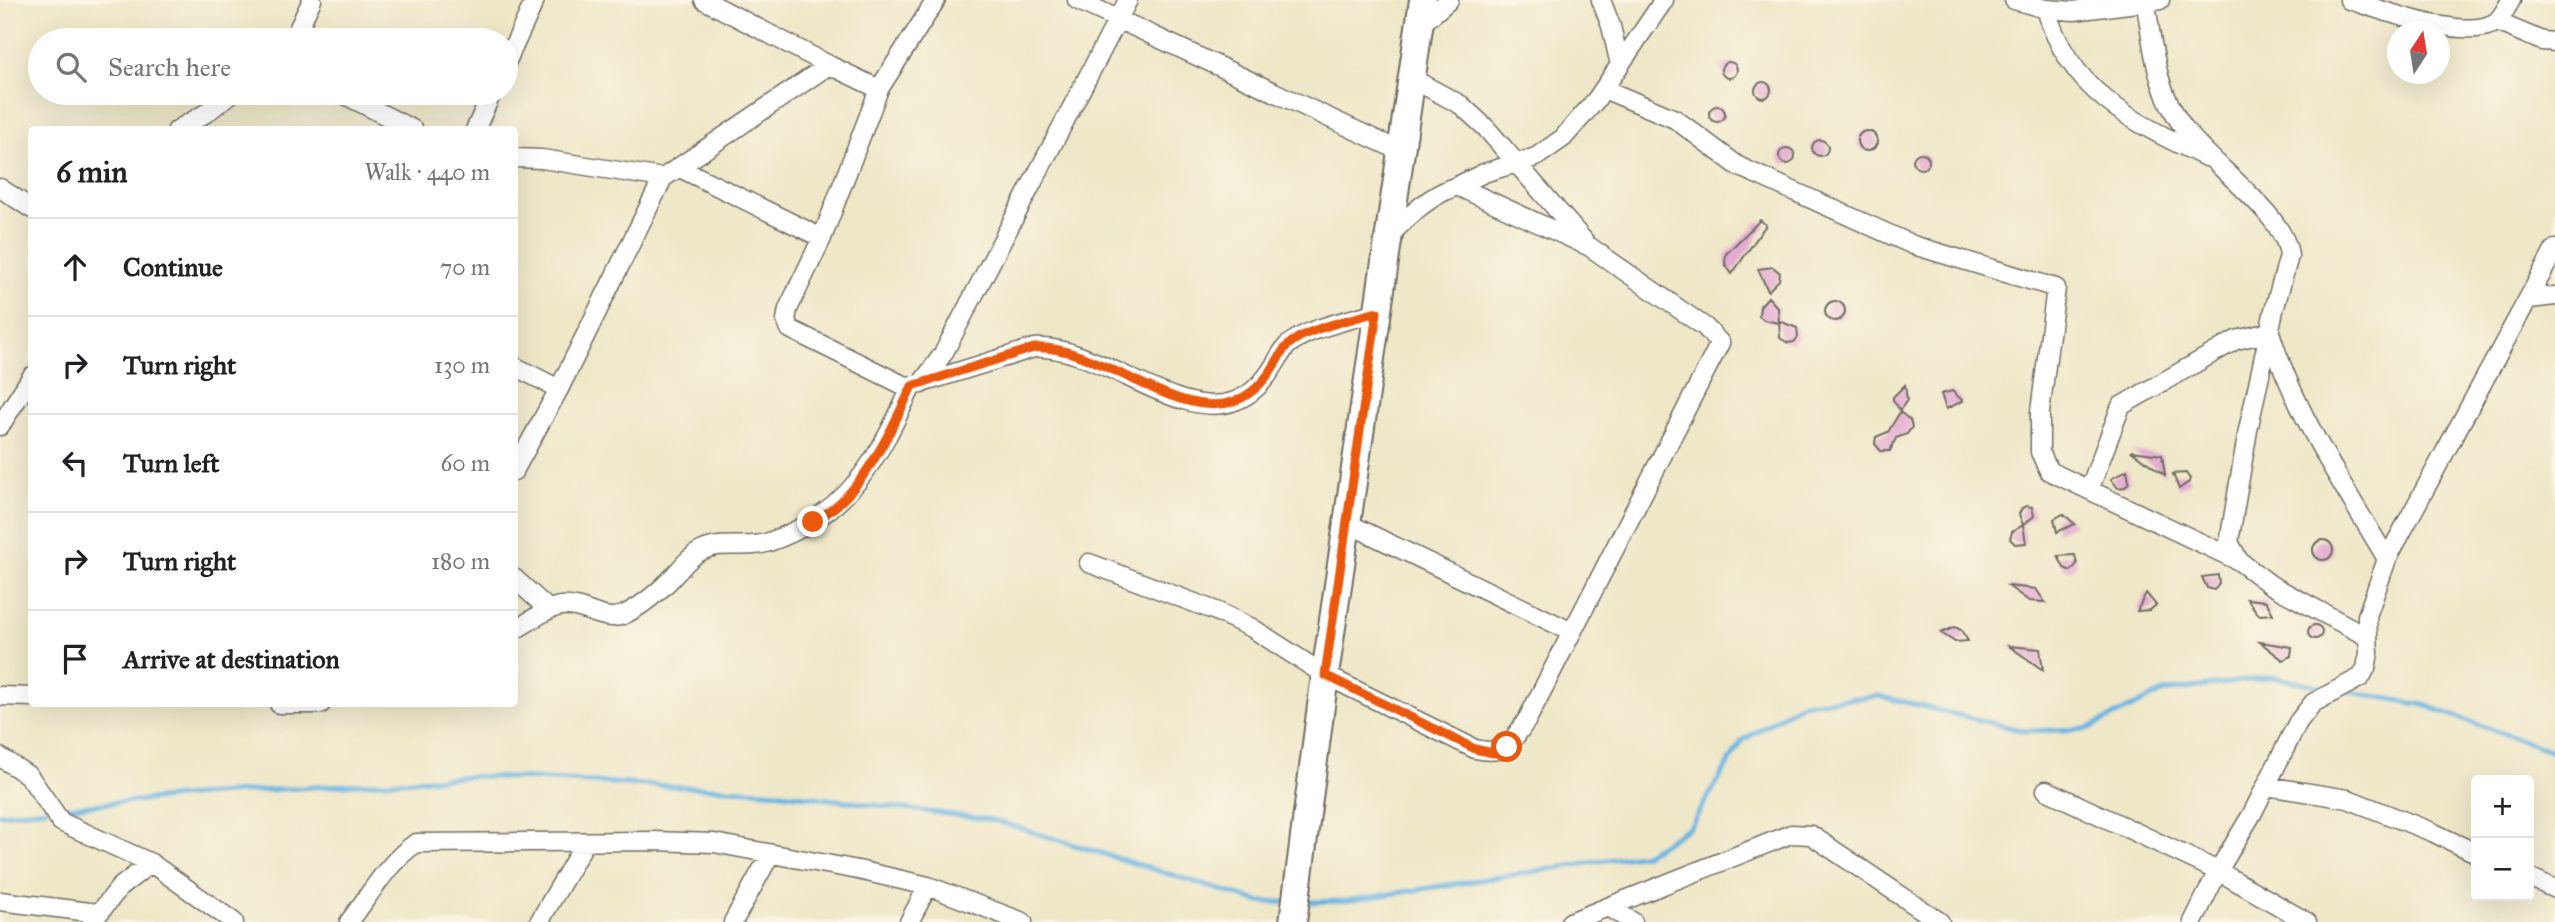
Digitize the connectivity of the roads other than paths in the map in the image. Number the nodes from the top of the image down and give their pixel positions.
1 (312, 0) edge
2 (535, 0) edge
3 (704, 0) edge
4 (936, 0) edge
5 (1077, 0) edge
6 (1128, 0) edge
7 (1449, 0) edge
8 (1601, 0) edge
9 (1664, 0) edge
10 (2014, 0) edge
11 (2349, 0) edge
12 (2511, 0) edge
13 (2150, 1) edge
14 (2046, 9) junction
15 (1421, 13) edge
16 (1118, 20) junction
17 (2497, 22) junction
18 (299, 28) edge
19 (518, 37) edge
20 (2555, 42) edge
21 (829, 65) junction
22 (1620, 65) junction
23 (1411, 78) junction
24 (879, 89) junction
25 (1604, 89) junction
26 (216, 105) edge
27 (365, 105) edge
28 (486, 105) edge
29 (184, 126) edge
30 (406, 126) edge
31 (477, 126) edge
32 (1400, 151) junction
33 (518, 158) edge
34 (2214, 161) junction
35 (1515, 162) junction
36 (680, 168) junction
37 (663, 178) junction
38 (1457, 186) junction
39 (0, 188) edge
40 (28, 206) edge
41 (1388, 237) junction
42 (822, 238) junction
43 (1590, 247) junction
44 (2555, 248) edge
45 (2555, 296) edge
46 (2529, 299) junction
47 (1377, 312) junction
48 (2270, 332) junction
49 (518, 368) edge
50 (28, 382) edge
51 (917, 385) junction
52 (559, 389) junction
53 (0, 426) edge
54 (518, 464) edge
55 (2089, 490) junction
56 (1347, 523) junction
57 (2387, 559) junction
58 (2239, 561) junction
59 (1089, 563) dead end
60 (518, 582) edge
61 (548, 609) junction
62 (518, 628) edge
63 (1572, 632) junction
64 (2367, 636) junction
65 (1325, 675) junction
66 (0, 696) edge
67 (28, 697) edge
68 (0, 757) edge
69 (2266, 786) junction
70 (2046, 790) dead end
71 (585, 843) junction
72 (2471, 851) edge
73 (770, 855) junction
74 (151, 863) junction
75 (2218, 871) junction
76 (2534, 879) edge
77 (928, 886) junction
78 (2555, 889) edge
79 (0, 901) edge
80 (1609, 907) junction
81 (95, 918) edge
82 (234, 922) edge
83 (349, 922) edge
84 (539, 922) edge
85 (733, 922) edge
86 (909, 922) edge
87 (1023, 922) edge
88 (1293, 922) edge
89 (1570, 922) edge
90 (1633, 922) edge
91 (1940, 922) edge
92 (2193, 922) edge
93 (2307, 922) edge

1 - 18 street
2 - 19 street
3 - 21 street
4 - 24 street
5 - 16 street
6 - 16 street
7 - 15 street
8 - 22 street
9 - 22 street
10 - 14 street
11 - 17 street
12 - 17 street
13 - 14 street
13 - 34 street
14 - 34 street
15 - 23 street
16 - 32 street
16 - 51 street
17 - 20 street
21 - 24 street
21 - 36 street
22 - 25 street
23 - 32 street
23 - 35 street
24 - 42 street
25 - 35 street
25 - 55 street
26 - 29 street
27 - 30 street
28 - 31 street
32 - 41 street
33 - 37 street
34 - 48 street
35 - 38 street
35 - 43 street
36 - 37 street
36 - 42 street
37 - 52 street
38 - 41 street
38 - 43 street
39 - 40 street
41 - 47 street
42 - 51 street
43 - 63 street
44 - 46 street
45 - 46 street
46 - 57 street
47 - 51 street
47 - 56 street
48 - 55 street
48 - 57 street
48 - 58 street
49 - 52 street
50 - 53 street
51 - 61 street
52 - 54 street
55 - 58 street
56 - 63 street
56 - 65 street
57 - 64 street
58 - 64 street
59 - 65 street
60 - 61 street
61 - 62 street
63 - 65 street
64 - 69 street
65 - 88 street
66 - 67 street
68 - 74 street
69 - 72 street
69 - 75 street
70 - 75 street
71 - 73 street
71 - 83 street
71 - 84 street
73 - 77 street
73 - 85 street
74 - 81 street
74 - 82 street
75 - 92 street
75 - 93 street
76 - 78 street
77 - 86 street
77 - 87 street
79 - 81 street
80 - 89 street
80 - 90 street
80 - 91 street

